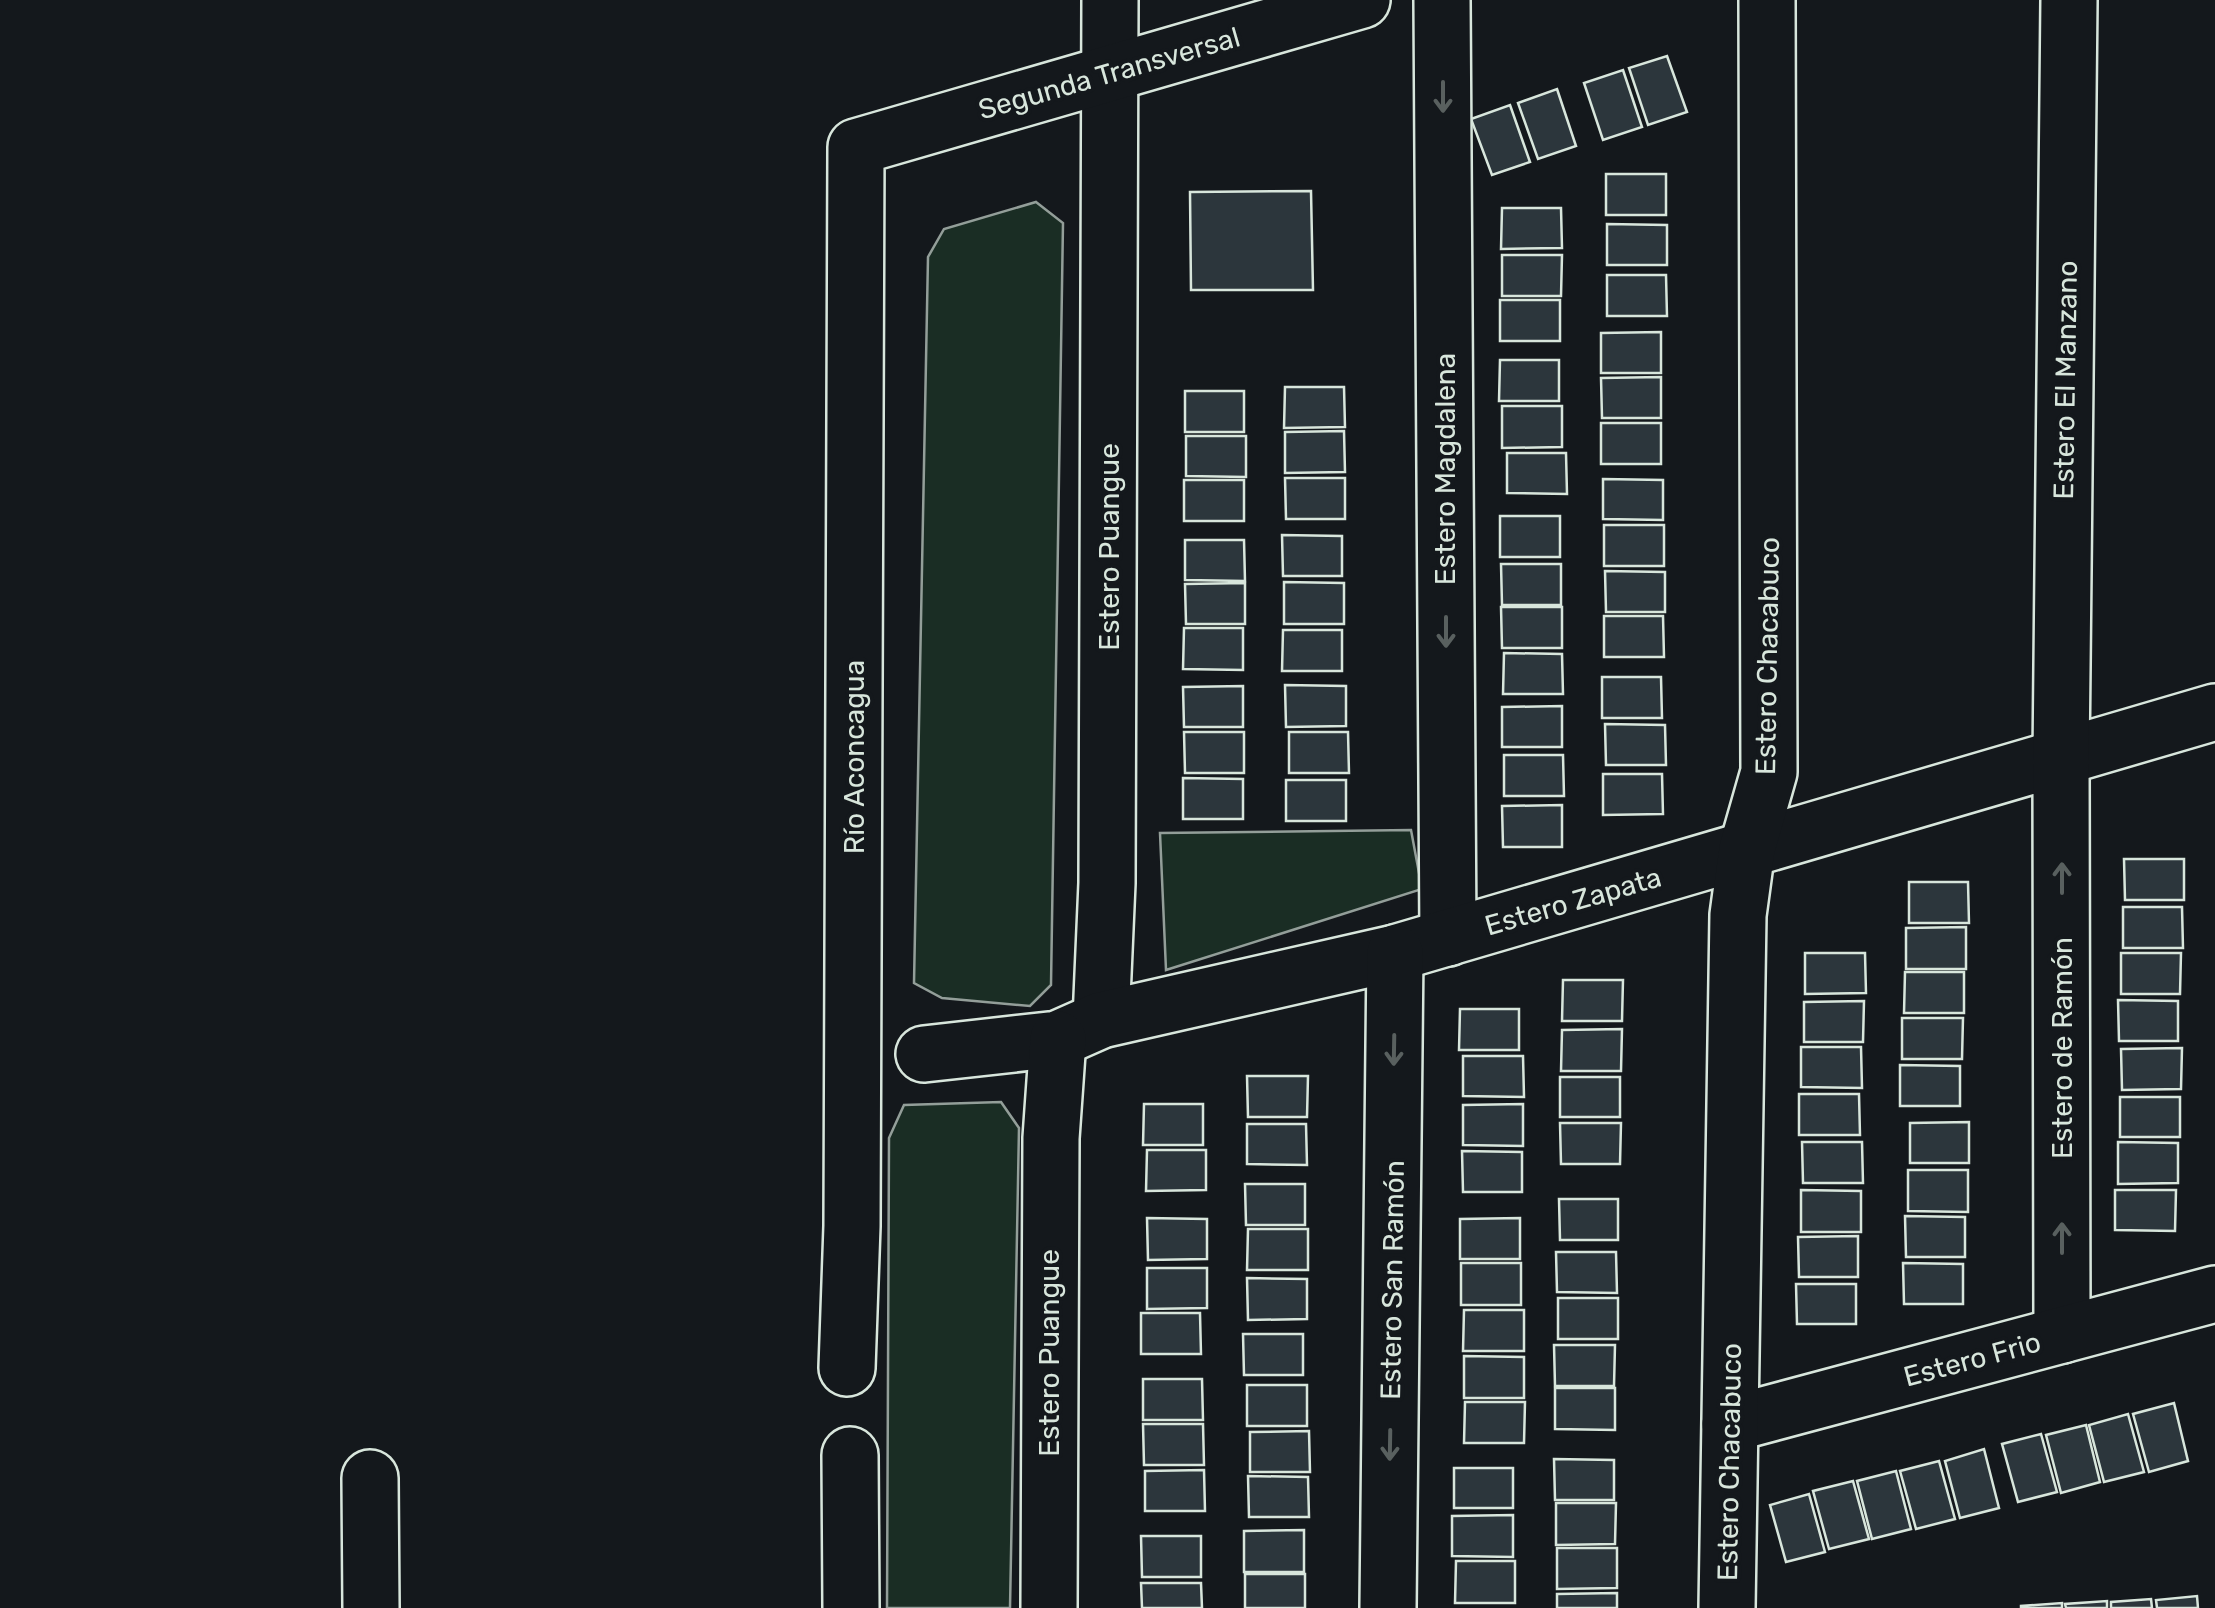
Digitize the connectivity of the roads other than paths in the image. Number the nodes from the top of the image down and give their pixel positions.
1 (1110, 0) edge
2 (1362, 0) edge
3 (1442, 0) edge
4 (1767, 0) edge
5 (2069, 0) edge
6 (1111, 72) junction
7 (856, 146) joint
8 (2215, 712) edge
9 (2061, 760) junction
10 (1747, 849) junction
11 (1448, 938) junction
12 (1396, 953) junction
13 (1079, 1030) junction
14 (924, 1054) dead end
15 (2215, 1294) edge
16 (2062, 1335) junction
17 (846, 1368) dead end
18 (1730, 1424) junction
19 (850, 1455) dead end
20 (370, 1478) dead end
21 (370, 1608) edge
22 (851, 1608) edge
23 (1049, 1608) edge
24 (1388, 1608) edge
25 (1727, 1608) edge

1 - 6 street, Estero Puangue
2 - 6 street, Segunda Transversal
3 -> 11 street, Estero Magdalena
4 - 10 street, Estero Chacabuco
5 - 9 street, Estero El Manzano
6 - 7 street, Segunda Transversal
6 - 13 street, Estero Puangue
7 - 17 street, Río Aconcagua
8 - 9 street, Estero Zapata
9 - 10 street, Estero Zapata
16 -> 9 street, Estero de Ramón
10 - 11 street, Estero Zapata
10 - 18 street, Estero Chacabuco
11 - 12 street, Estero Zapata
12 - 13 street, Estero Zapata
12 -> 24 street, Estero San Ramón
13 - 14 street, Estero Zapata
13 - 23 street, Estero Puangue
15 - 16 street, Estero Frio
16 - 18 street, Estero Frio
18 - 25 street, Estero Chacabuco
19 - 22 street
20 - 21 street

